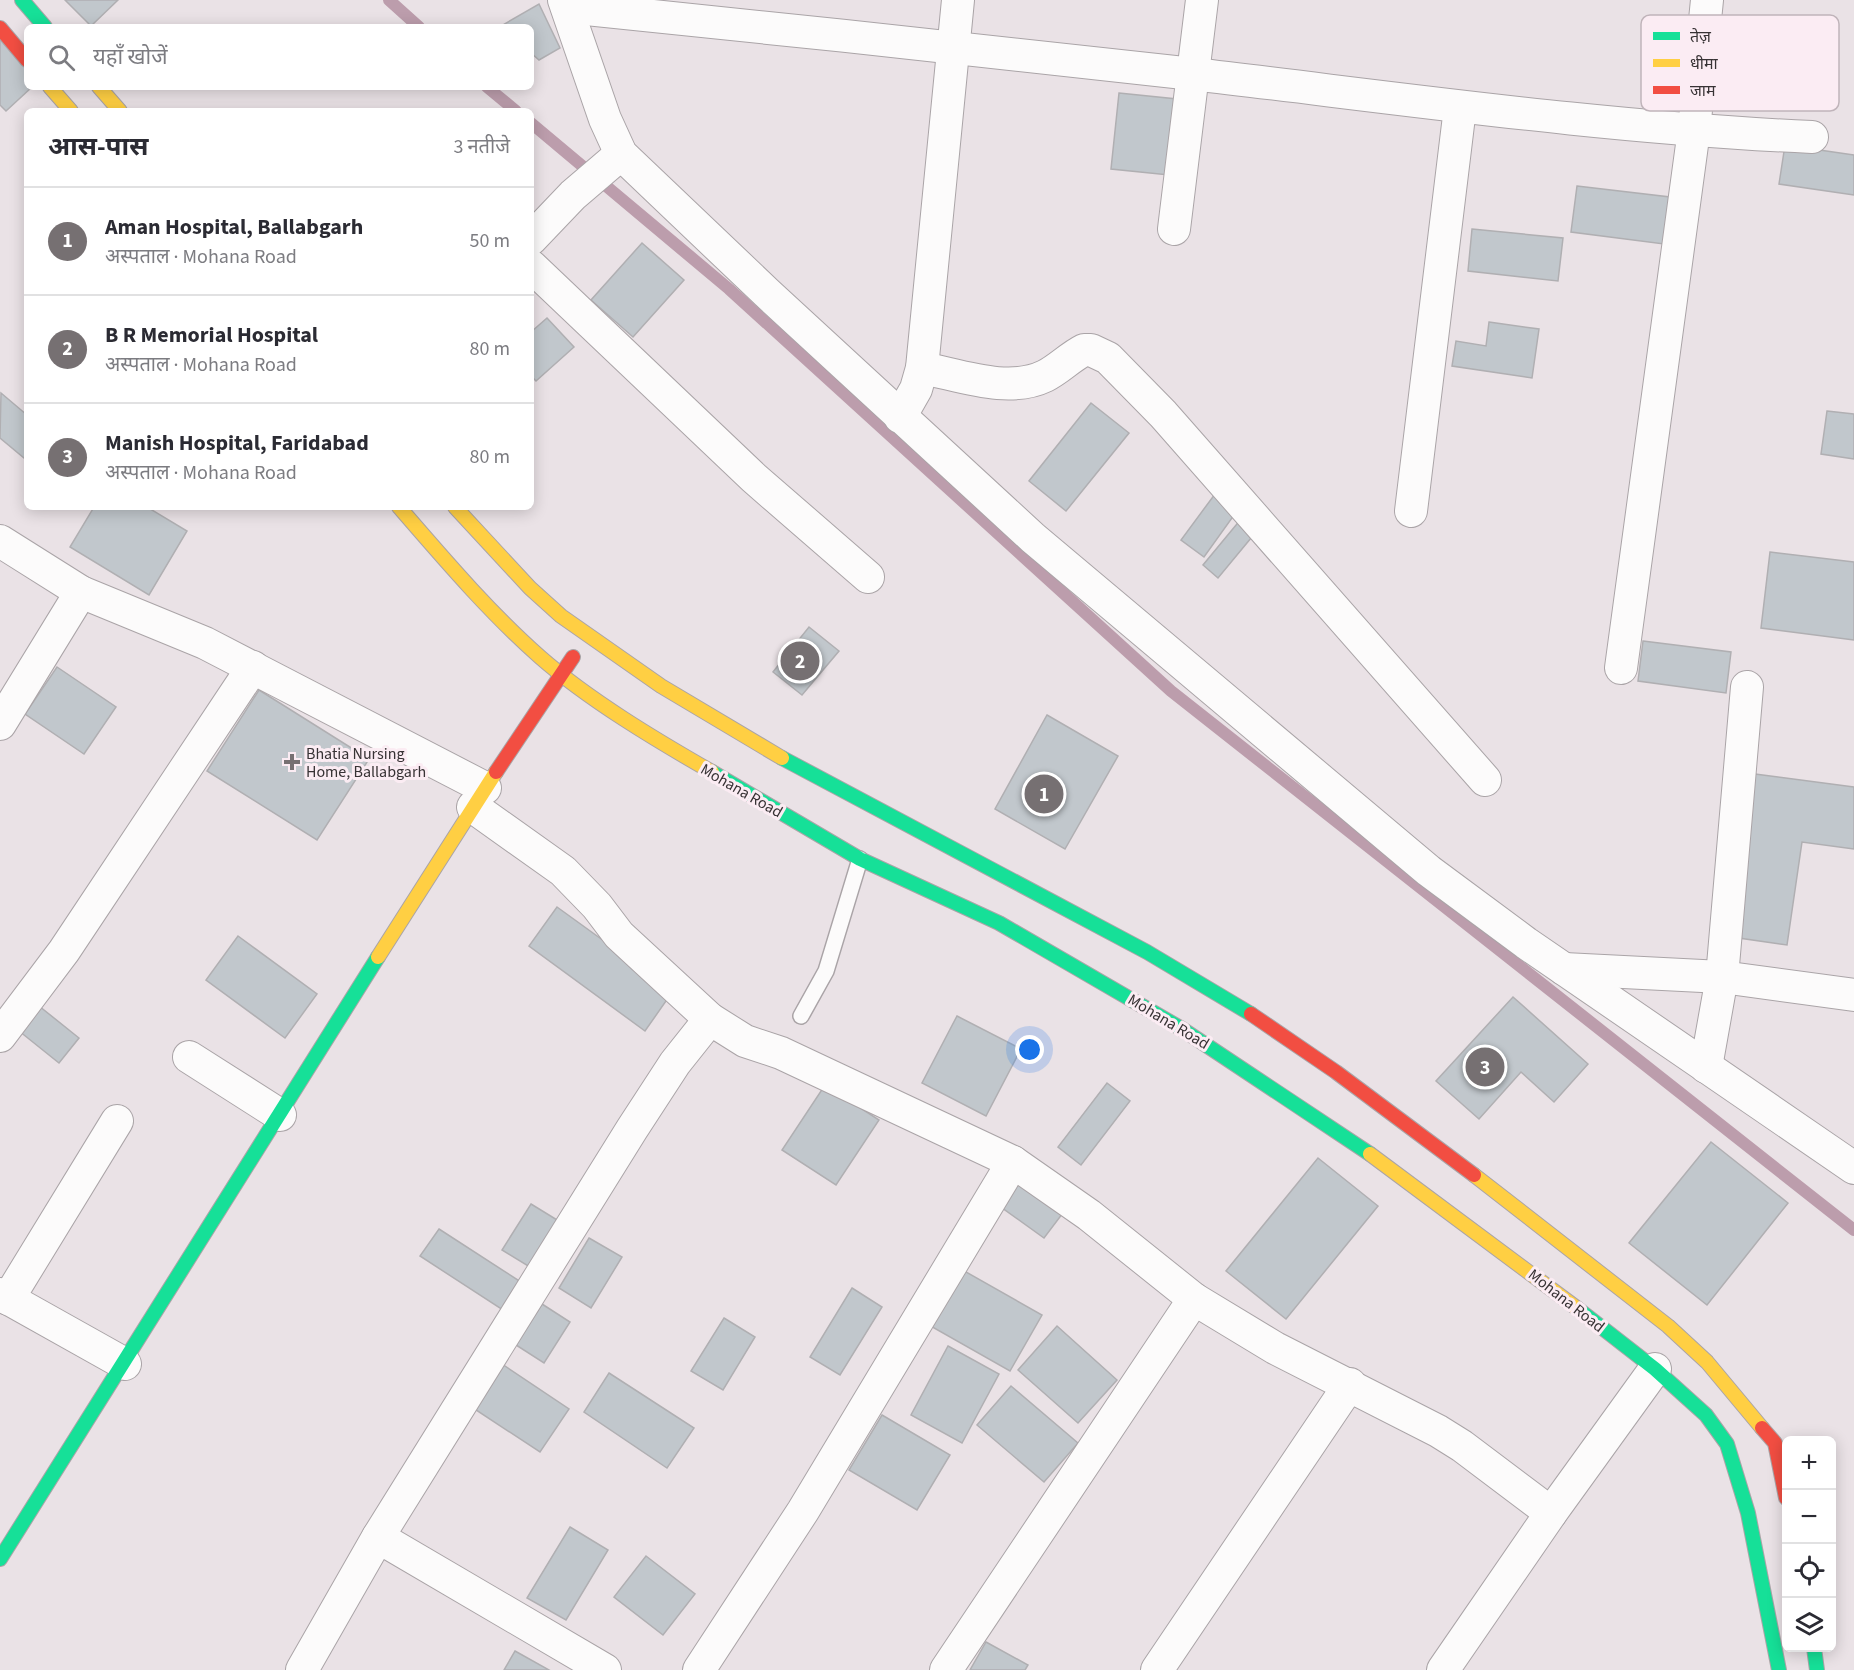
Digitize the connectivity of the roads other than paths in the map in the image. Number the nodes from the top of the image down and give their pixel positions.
1 (22, 0) edge
2 (958, 0) edge
3 (1202, 0) edge
4 (1707, 0) edge
5 (566, 3) edge
6 (720, 11) edge
7 (1706, 15) edge
8 (42, 24) edge
9 (0, 28) edge
10 (954, 49) junction
11 (24, 56) edge
12 (1193, 74) junction
13 (53, 90) edge
14 (102, 90) edge
15 (68, 108) edge
16 (117, 108) edge
17 (1460, 108) junction
18 (1696, 111) edge
19 (1694, 130) junction
20 (1812, 137) dead end
21 (614, 161) junction
22 (1174, 229) dead end
23 (534, 236) edge
24 (534, 269) edge
25 (922, 368) junction
26 (900, 417) junction
27 (402, 510) edge
28 (458, 510) edge
29 (1411, 511) dead end
30 (0, 541) edge
31 (868, 577) dead end
32 (81, 592) junction
33 (588, 635) junction
34 (253, 666) junction
35 (1621, 668) dead end
36 (562, 674) junction
37 (1747, 687) dead end
38 (0, 724) edge
39 (1485, 780) dead end
40 (479, 798) junction
41 (860, 859) junction
42 (1564, 969) junction
43 (1722, 977) junction
44 (1854, 995) edge
45 (801, 1016) dead end
46 (710, 1018) junction
47 (0, 1036) edge
48 (189, 1057) dead end
49 (1706, 1067) junction
50 (280, 1115) junction
51 (117, 1121) dead end
52 (1013, 1162) junction
53 (1854, 1168) edge
54 (4, 1297) edge
55 (1194, 1299) junction
56 (125, 1364) junction
57 (1655, 1369) junction
58 (1350, 1384) junction
59 (1784, 1490) edge
60 (1551, 1513) junction
61 (378, 1537) junction
62 (0, 1560) edge
63 (1815, 1652) edge
64 (302, 1670) edge
65 (605, 1670) edge
66 (699, 1670) edge
67 (946, 1670) edge
68 (1157, 1670) edge
69 (1443, 1670) edge
70 (1779, 1670) edge
71 (1817, 1670) edge

1 - 8 street
2 - 10 street
3 - 12 street
4 - 7 street
5 - 6 street
5 - 21 street
6 - 10 street
9 - 11 street
10 - 12 street
10 - 25 street
12 - 17 street
12 - 22 street
13 - 15 street
14 - 16 street
17 - 19 street
17 - 29 street
18 - 19 street
19 - 20 street
19 - 35 street
21 - 23 street
21 - 26 street
24 - 31 street
25 - 26 street
25 - 39 street
26 - 42 street
27 - 36 street, Mohana Road
28 - 33 street
30 - 32 street
32 - 34 street
32 - 38 street
33 - 36 street
33 - 59 street
34 - 40 street
34 - 47 street
36 - 40 street
36 - 41 street, Mohana Road
37 - 43 street
40 - 46 street
40 - 50 street
41 - 45 lane
41 - 57 street, Mohana Road
42 - 43 street
42 - 49 street
43 - 44 street
43 - 49 street
46 - 52 street
46 - 61 street
48 - 50 street
49 - 53 street
50 - 56 street
51 - 54 street
52 - 55 street
52 - 66 street
54 - 56 street
55 - 58 street
55 - 67 street
56 - 62 street
57 - 60 street
57 - 70 street, Mohana Road
58 - 60 street
58 - 68 street
60 - 69 street
61 - 64 street
61 - 65 street
63 - 71 street

